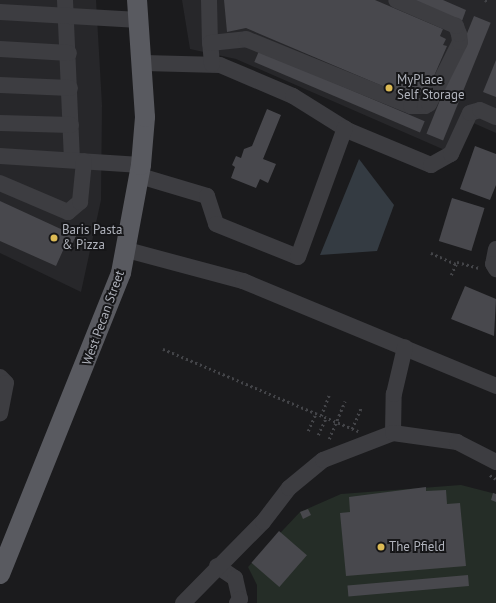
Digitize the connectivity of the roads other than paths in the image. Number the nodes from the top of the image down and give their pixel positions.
1 (65, 0) edge
2 (136, 0) edge
3 (209, 0) edge
4 (396, 0) edge
5 (4, 8) edge
6 (68, 16) junction
7 (140, 20) junction
8 (210, 44) junction
9 (0, 49) edge
10 (69, 53) junction
11 (144, 63) junction
12 (212, 64) junction
13 (0, 85) edge
14 (70, 88) junction
15 (496, 117) edge
16 (0, 123) edge
17 (71, 126) junction
18 (345, 128) junction
19 (0, 156) edge
20 (78, 161) junction
21 (141, 170) junction
22 (0, 183) edge
23 (496, 249) edge
24 (126, 250) junction
25 (488, 268) edge
26 (405, 347) junction
27 (0, 377) edge
28 (496, 386) edge
29 (0, 413) edge
30 (393, 433) junction
31 (490, 467) edge
32 (218, 566) junction
33 (0, 574) edge
34 (183, 603) edge
35 (237, 603) edge

1 - 6 street
2 - 7 main road, West Pecan Street
3 - 8 street
4 - 8 street
5 - 6 street
6 - 7 street
6 - 10 street
7 - 11 main road, West Pecan Street
8 - 12 street
9 - 10 street
10 - 14 street
11 - 12 street
11 - 21 main road, West Pecan Street
12 - 18 street
13 - 14 street
14 - 17 street
15 - 18 street
16 - 17 street
17 - 20 street
18 - 21 street
19 - 20 street
20 - 21 street
20 - 22 street
21 - 24 main road, West Pecan Street
23 - 25 street
24 - 26 street
24 - 33 main road, West Pecan Street
26 - 28 street
26 - 30 street
27 - 29 street
30 - 31 street
30 - 32 street
32 - 34 street
32 - 35 street

